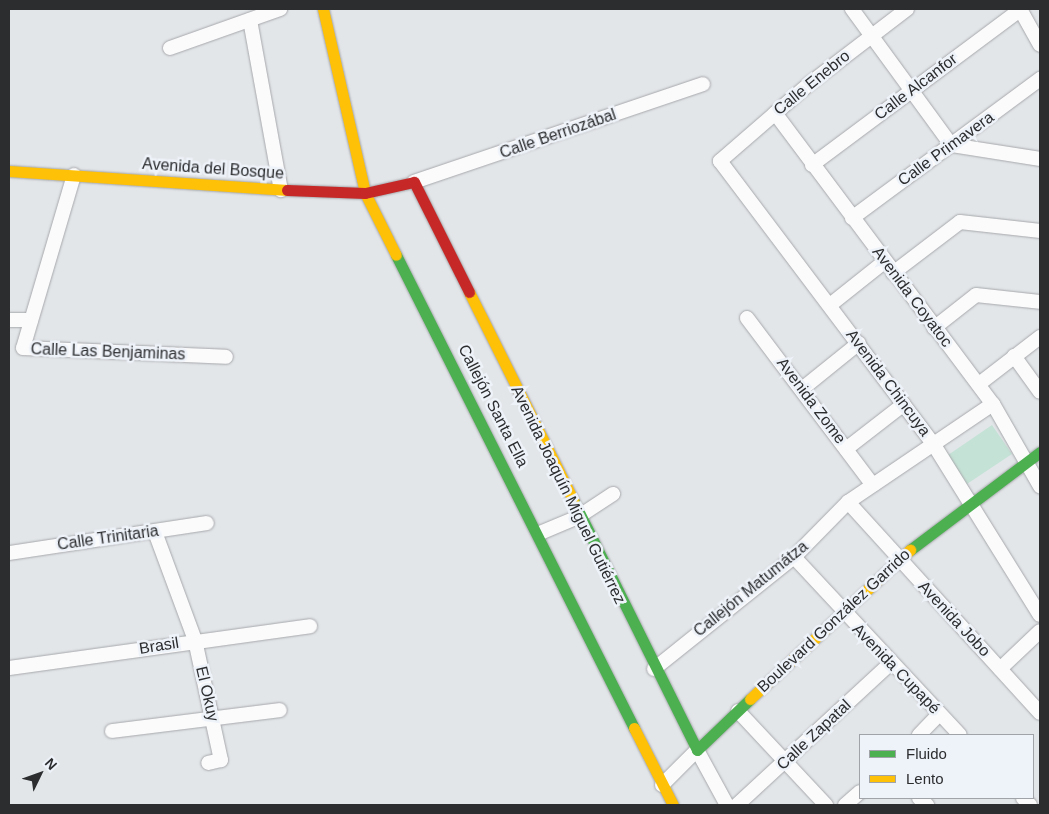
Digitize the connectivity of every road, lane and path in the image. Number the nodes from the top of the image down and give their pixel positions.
1 (280, 9) edge
2 (322, 9) edge
3 (852, 9) edge
4 (907, 9) edge
5 (1020, 9) edge
6 (250, 20) junction
7 (870, 36) junction
8 (1040, 45) edge
9 (170, 48) dead end
10 (1040, 79) edge
11 (703, 84) dead end
12 (911, 91) junction
13 (775, 113) junction
14 (952, 145) junction
15 (1040, 159) edge
16 (720, 161) joint
17 (812, 165) junction
18 (9, 171) edge
19 (74, 175) junction
20 (414, 182) junction
21 (281, 190) junction
22 (365, 192) junction
23 (852, 218) junction
24 (1040, 231) edge
25 (884, 262) junction
26 (893, 273) junction
27 (1040, 302) edge
28 (830, 305) junction
29 (748, 318) dead end
30 (9, 320) edge
31 (32, 320) junction
32 (934, 328) junction
33 (1040, 336) edge
34 (859, 343) junction
35 (1014, 356) junction
36 (226, 357) dead end
37 (979, 384) junction
38 (802, 389) junction
39 (1040, 392) edge
40 (904, 404) junction
41 (993, 404) junction
42 (934, 445) junction
43 (846, 448) junction
44 (1040, 452) edge
45 (1026, 463) junction
46 (873, 485) junction
47 (1040, 486) edge
48 (613, 494) dead end
49 (848, 502) junction
50 (972, 505) junction
51 (578, 517) junction
52 (207, 524) dead end
53 (155, 532) junction
54 (540, 533) junction
55 (9, 553) edge
56 (794, 557) junction
57 (898, 558) junction
58 (840, 611) junction
59 (1040, 615) edge
60 (310, 626) dead end
61 (1040, 631) edge
62 (195, 640) junction
63 (890, 664) junction
64 (9, 668) edge
65 (654, 669) junction
66 (1000, 669) junction
67 (280, 710) dead end
68 (738, 711) junction
69 (1040, 713) edge
70 (940, 714) junction
71 (213, 720) junction
72 (112, 731) dead end
73 (920, 734) edge
74 (959, 734) edge
75 (697, 750) junction
76 (785, 762) junction
77 (208, 763) dead end
78 (662, 785) junction
79 (859, 793) edge
80 (673, 805) edge
81 (727, 805) edge
82 (737, 805) edge
83 (826, 805) edge
84 (845, 805) edge

1 - 6 street
2 - 22 street, Callejón Santa Ella
3 - 7 street
4 - 7 street, Calle Enebro
5 - 8 street
5 - 12 street, Calle Alcanfor
6 - 9 street
6 - 21 street
7 - 12 street
7 - 13 street, Calle Enebro
10 - 14 street, Calle Primavera
11 - 20 street, Calle Berriozábal
12 - 14 street
12 - 17 street, Calle Alcanfor
13 - 16 street, Calle Enebro
13 - 17 street, Avenida Coyatoc
14 - 15 street
14 - 23 street, Calle Primavera
16 - 28 street, Avenida Chincuya
17 - 23 street, Avenida Coyatoc
18 - 19 street, Avenida del Bosque
19 - 21 street, Avenida del Bosque
19 - 31 street, Calle Las Benjaminas
20 - 22 street, Avenida del Bosque
20 - 51 street, Avenida Joaquín Miguel Gutiérrez
21 - 22 street, Avenida del Bosque
22 - 54 street, Callejón Santa Ella
23 - 25 street, Avenida Coyatoc
24 - 26 street
25 - 26 street, Avenida Coyatoc
25 - 28 street
26 - 32 street, Avenida Coyatoc
27 - 32 street
28 - 34 street, Avenida Chincuya
29 - 38 street, Avenida Zome
30 - 31 street
31 - 36 street, Calle Las Benjaminas
32 - 37 street, Avenida Coyatoc
33 - 35 street
34 - 38 street
34 - 40 street, Avenida Chincuya
35 - 37 street
35 - 39 street
37 - 41 street, Avenida Coyatoc
38 - 43 street, Avenida Zome
40 - 42 street, Avenida Chincuya
40 - 43 street
41 - 42 street, Callejón Matumátza
41 - 45 street, Avenida Coyatoc
42 - 46 street, Callejón Matumátza
42 - 50 street, Avenida Chincuya
43 - 46 street, Avenida Zome
44 - 45 street, Boulevard González Garrido
45 - 47 street, Avenida Coyatoc
45 - 50 street, Boulevard González Garrido
46 - 49 street, Callejón Matumátza
48 - 51 street
49 - 56 street, Callejón Matumátza
49 - 57 street, Avenida Jobo
50 - 57 street, Boulevard González Garrido
50 - 59 street, Avenida Chincuya
51 - 54 street
51 - 65 street, Avenida Joaquín Miguel Gutiérrez
52 - 53 street, Calle Trinitaria
53 - 55 street, Calle Trinitaria
53 - 62 street, El Okuy
54 - 78 street, Callejón Santa Ella
56 - 58 street, Avenida Cupapé
56 - 65 street, Callejón Matumátza
57 - 58 street, Boulevard González Garrido
57 - 66 street, Avenida Jobo
58 - 63 street, Avenida Cupapé
58 - 68 street, Boulevard González Garrido
60 - 62 street, Brasil
61 - 66 street
62 - 64 street, Brasil
62 - 71 street, El Okuy
63 - 70 street, Avenida Cupapé
63 - 76 street, Calle Zapatal
65 - 75 street, Avenida Joaquín Miguel Gutiérrez
66 - 69 street, Avenida Jobo
67 - 71 street
68 - 75 street, Boulevard González Garrido
68 - 76 street
70 - 73 street
70 - 74 street, Avenida Cupapé
71 - 72 street
71 - 77 street, El Okuy
75 - 78 street, Boulevard González Garrido
75 - 81 street, Avenida Joaquín Miguel Gutiérrez
76 - 82 street, Calle Zapatal
76 - 83 street
78 - 80 street, Callejón Santa Ella
79 - 84 street

